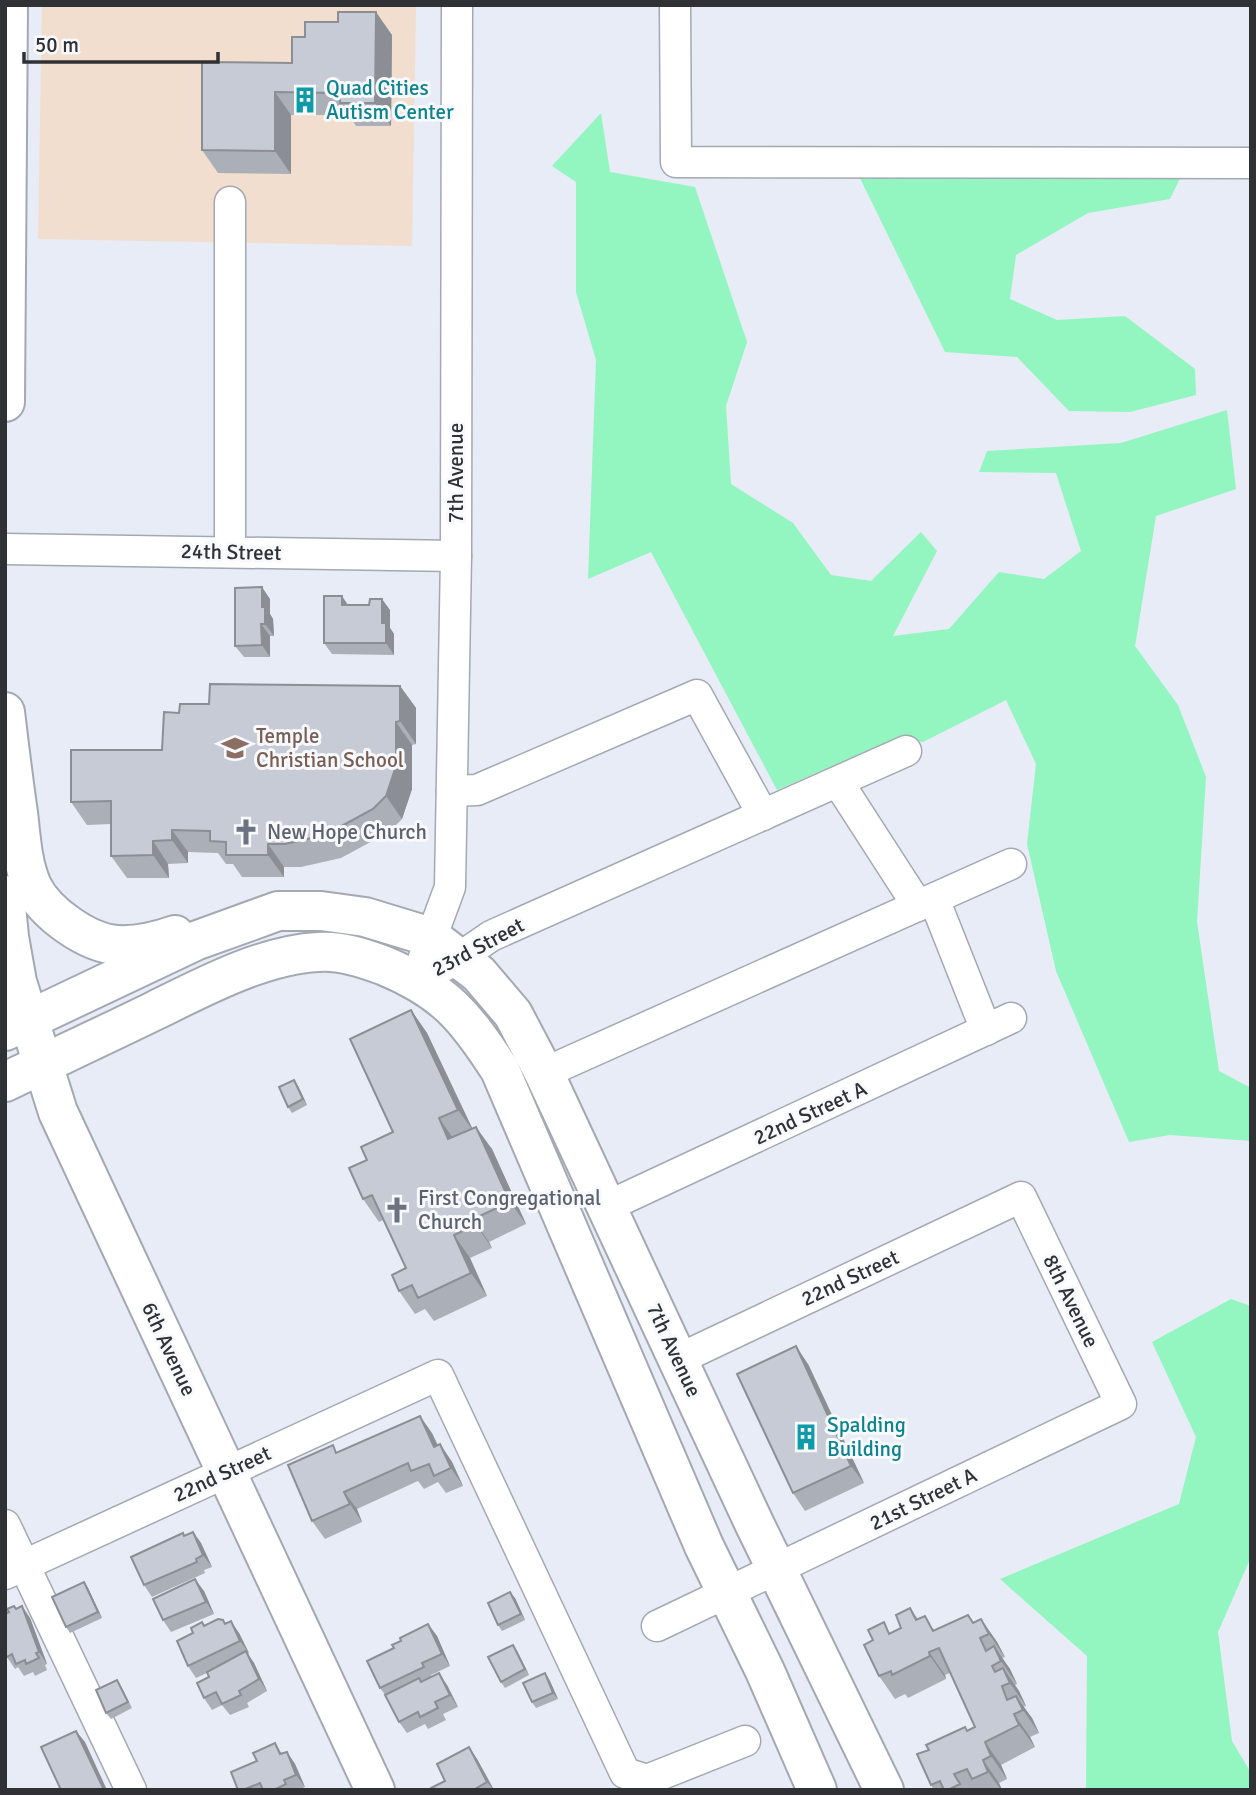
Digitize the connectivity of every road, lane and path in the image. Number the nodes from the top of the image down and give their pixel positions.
1 (8, 5) edge
2 (457, 5) edge
3 (676, 5) edge
4 (1251, 163) edge
5 (230, 202) dead end
6 (5, 402) edge
7 (5, 549) edge
8 (230, 552) junction
9 (456, 556) junction
10 (5, 712) edge
11 (906, 751) dead end
12 (838, 782) junction
13 (452, 791) junction
14 (763, 815) junction
15 (1011, 864) dead end
16 (5, 895) edge
17 (926, 903) junction
18 (278, 911) junction
19 (445, 947) junction
20 (416, 979) junction
21 (17, 1026) edge
22 (43, 1064) junction
23 (544, 1073) junction
24 (5, 1082) edge
25 (1021, 1197) joint
26 (608, 1206) junction
27 (678, 1359) junction
28 (1121, 1404) joint
29 (226, 1472) junction
30 (5, 1525) edge
31 (777, 1568) junction
32 (15, 1570) edge
33 (724, 1592) junction
34 (657, 1626) dead end
35 (745, 1741) dead end
36 (131, 1790) edge
37 (375, 1790) edge
38 (817, 1790) edge
39 (884, 1790) edge

1 - 6 main road
2 - 9 street, 7th Avenue
3 - 4 street
5 - 8 street
7 - 8 street, 24th Street
8 - 9 street, 24th Street
9 - 13 street, 7th Avenue
10 - 18 main road
11 - 12 street, 23rd Street
12 - 14 street, 23rd Street
12 - 17 street
13 - 14 street
13 - 19 street, 7th Avenue
14 - 19 street, 23rd Street
15 - 17 street
16 - 21 main road, 6th Avenue
17 - 23 street
17 - 26 street, 22nd Street A
18 - 19 main road, 23rd Street
18 - 21 main road, 23rd Street
19 - 20 street, 23rd Street
19 - 23 main road, 7th Avenue
20 - 22 main road, 23rd Street
20 - 33 main road
21 - 22 main road, 6th Avenue
22 - 24 main road, 23rd Street
22 - 29 main road, 6th Avenue
23 - 26 main road, 7th Avenue
25 - 27 street, 22nd Street
25 - 28 street, 8th Avenue
26 - 27 main road, 7th Avenue
27 - 31 main road, 7th Avenue
28 - 31 street, 21st Street A
29 - 32 street, 22nd Street
29 - 35 street, 22nd Street
29 - 37 main road, 6th Avenue
30 - 32 street
31 - 33 street, 21st Street A
31 - 39 main road, 7th Avenue
32 - 36 street
33 - 34 street, 21st Street A
33 - 38 main road

